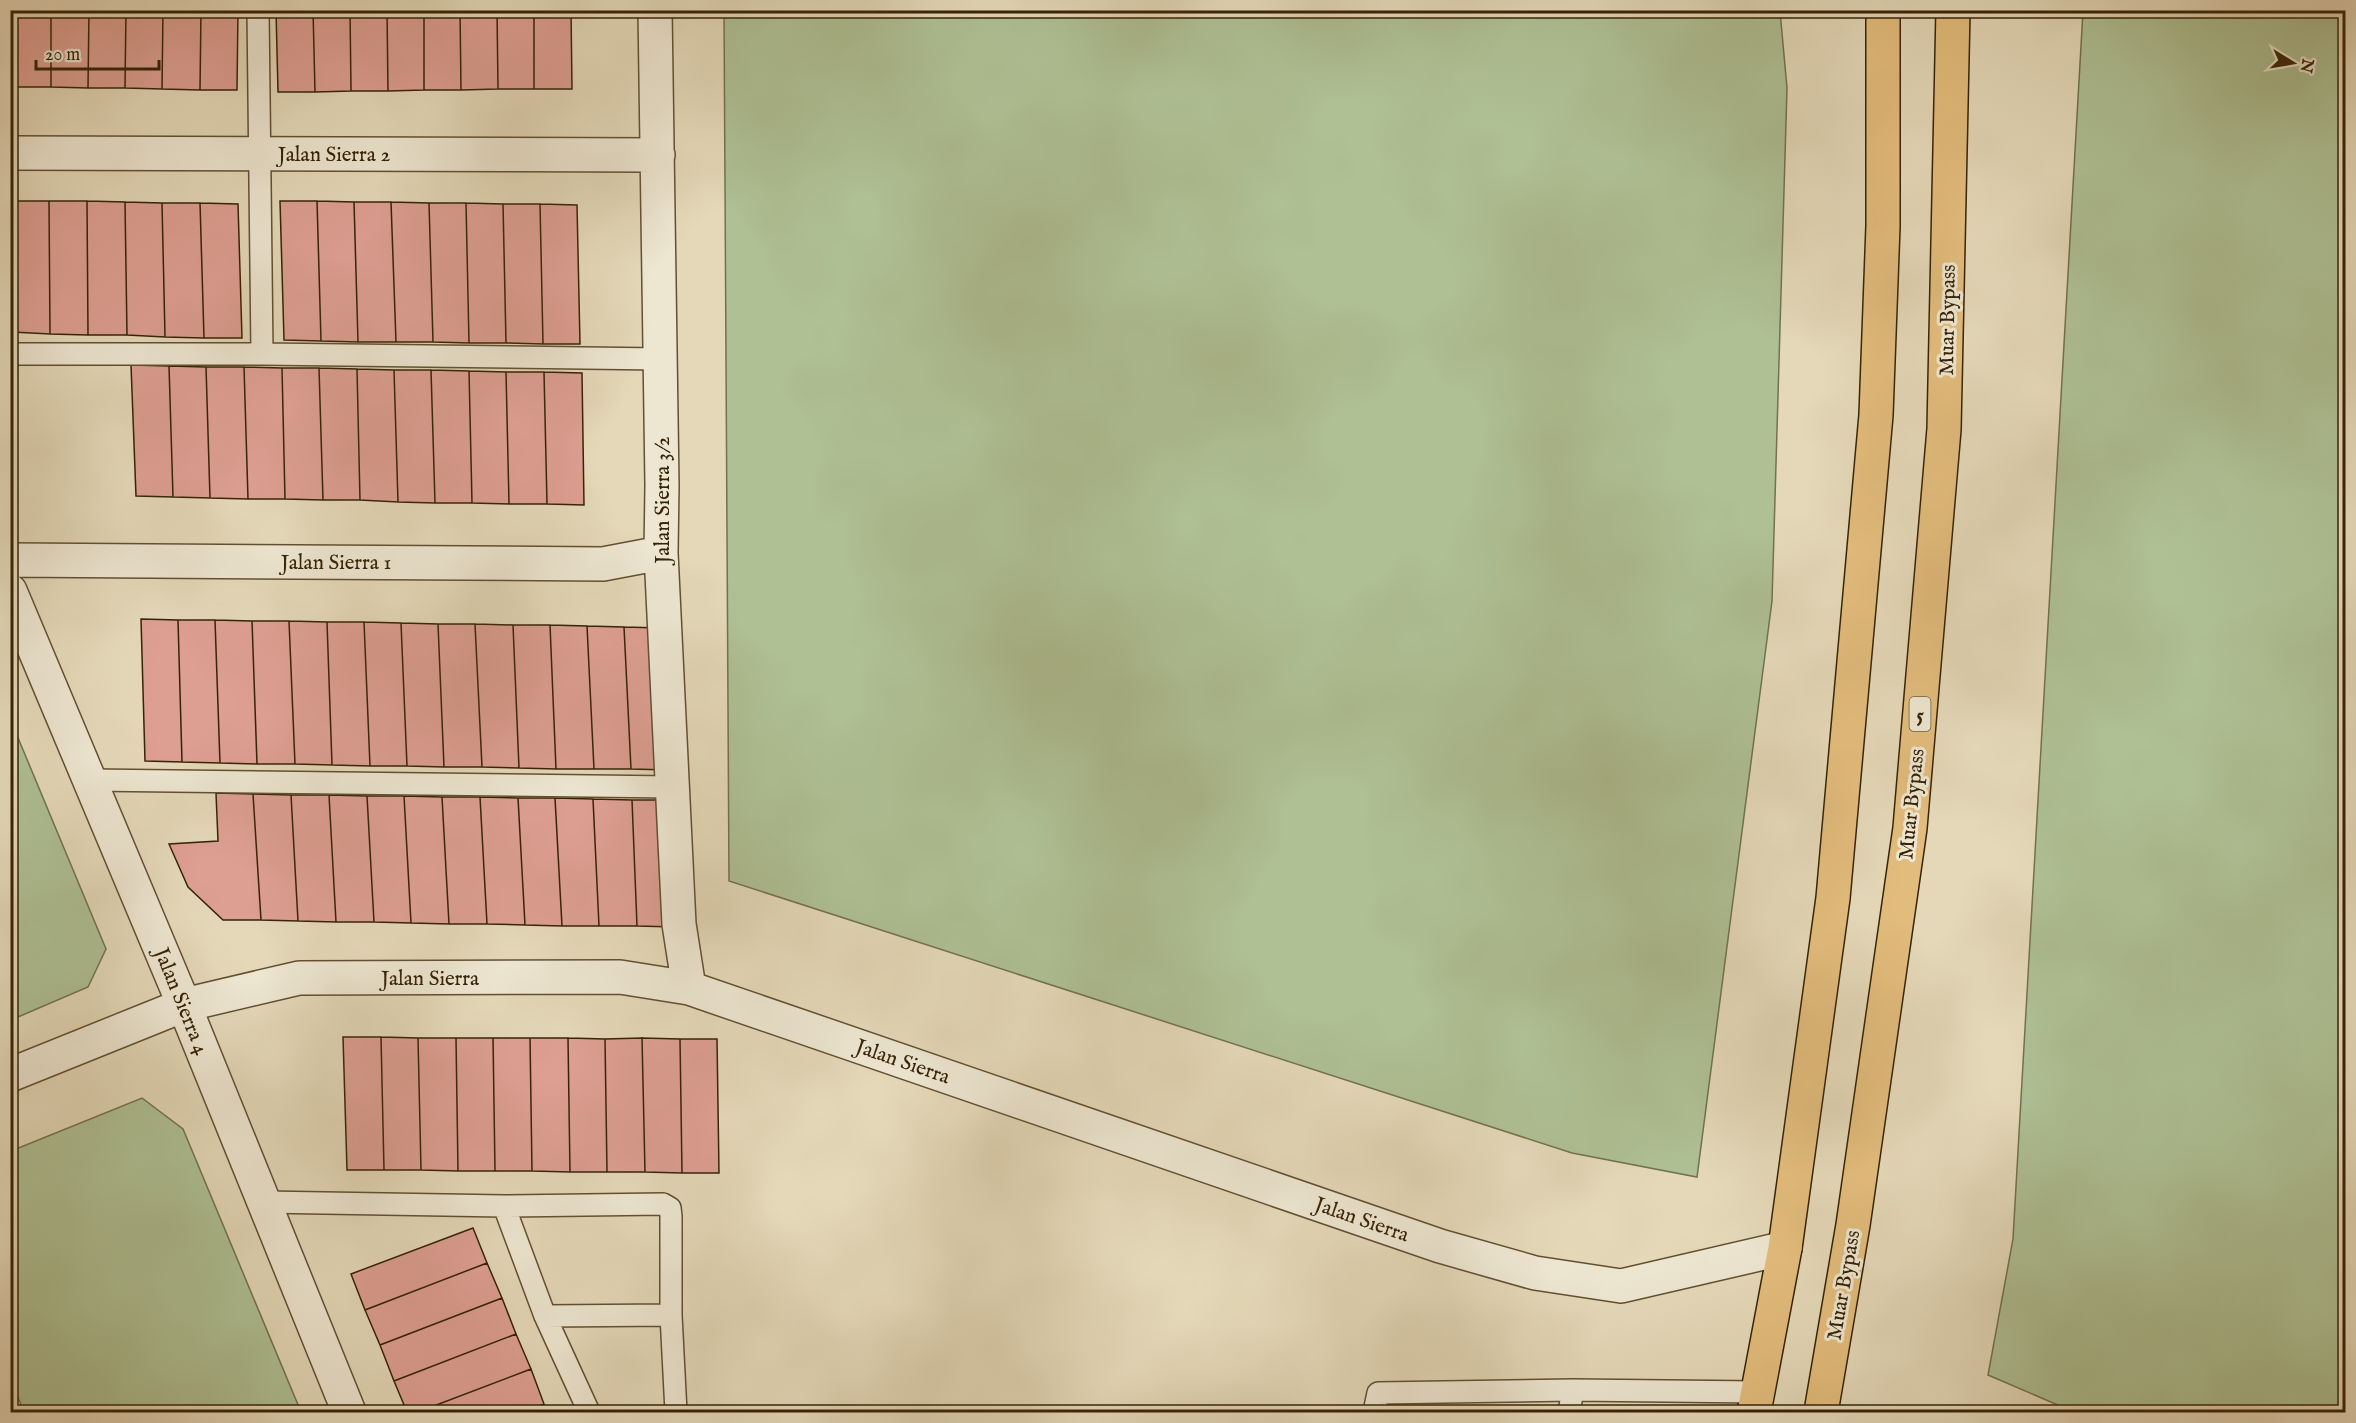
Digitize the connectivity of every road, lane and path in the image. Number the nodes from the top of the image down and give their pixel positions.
1 (258, 10) edge
2 (655, 10) edge
3 (1883, 10) edge
4 (1953, 10) edge
5 (10, 153) edge
6 (260, 154) junction
7 (658, 155) junction
8 (10, 354) edge
9 (262, 354) junction
10 (661, 359) junction
11 (661, 554) junction
12 (10, 560) edge
13 (10, 591) edge
14 (90, 780) junction
15 (673, 787) junction
16 (689, 988) junction
17 (184, 1005) junction
18 (10, 1075) edge
19 (264, 1202) junction
20 (504, 1206) junction
21 (1785, 1248) junction
22 (671, 1315) junction
23 (545, 1317) junction
24 (1573, 1390) junction
25 (1756, 1402) edge
26 (350, 1413) edge
27 (589, 1413) edge
28 (676, 1413) edge
29 (1374, 1413) edge
30 (1569, 1413) edge
31 (1821, 1413) edge

1 - 6 lane
2 - 7 street, Jalan Sierra 3/2
3 - 21 highway
4 - 31 highway, Muar Bypass / 5
5 - 6 street, Jalan Sierra 2
6 - 7 street, Jalan Sierra 2
6 - 9 lane
7 - 10 street, Jalan Sierra 3/2
8 - 9 lane
9 - 10 lane
10 - 11 street, Jalan Sierra 3/2
11 - 12 street, Jalan Sierra 1
11 - 15 street, Jalan Sierra 3/2
13 - 14 street, Jalan Sierra 4
14 - 15 lane
14 - 17 street, Jalan Sierra 4
15 - 16 street, Jalan Sierra 3/2
16 - 17 street, Jalan Sierra
16 - 21 street, Jalan Sierra
17 - 18 street, Jalan Sierra
17 - 19 street, Jalan Sierra 4
19 - 20 lane
19 - 26 street, Jalan Sierra 4
20 - 22 lane
20 - 23 lane
21 - 25 highway
22 - 23 lane
22 - 28 lane
23 - 27 lane
24 - 25 lane
24 - 29 lane
24 - 30 lane

